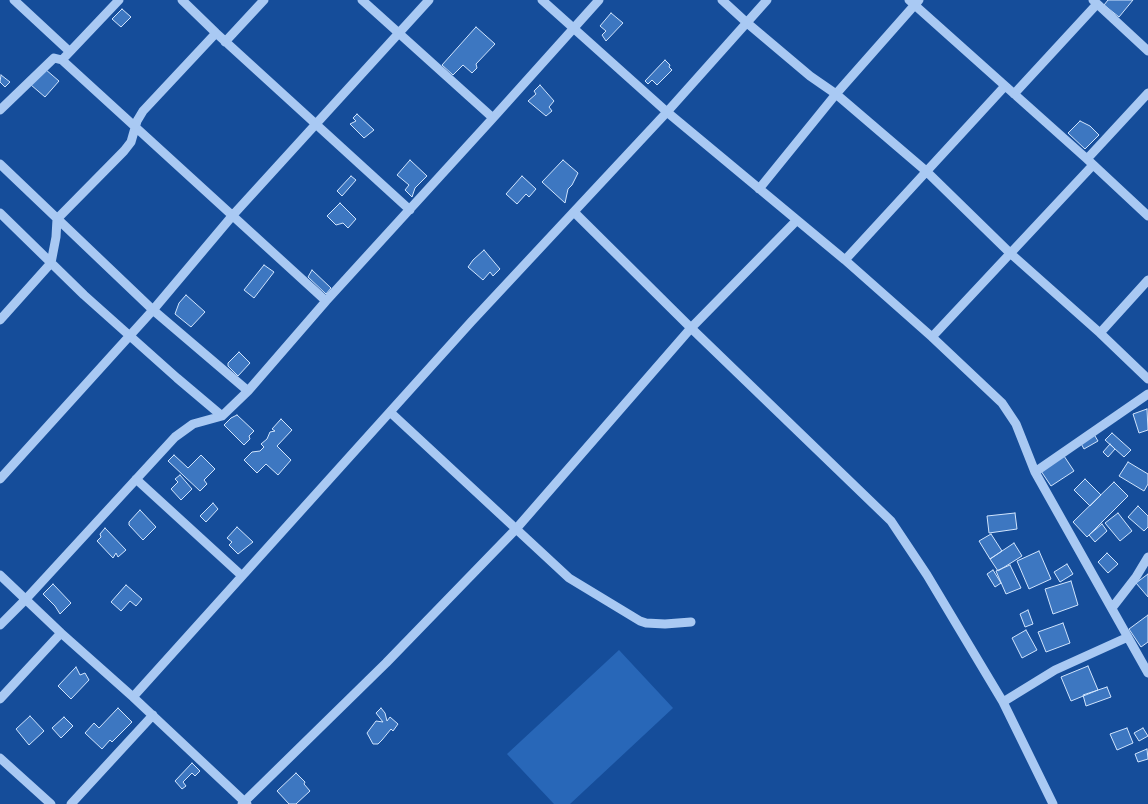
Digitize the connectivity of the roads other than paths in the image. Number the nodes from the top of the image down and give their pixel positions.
1 (14, 0) edge
2 (119, 0) edge
3 (182, 0) edge
4 (264, 0) edge
5 (362, 0) edge
6 (429, 0) edge
7 (542, 0) edge
8 (599, 0) edge
9 (722, 0) edge
10 (767, 0) edge
11 (914, 2) edge
12 (1095, 2) edge
13 (746, 22) junction
14 (573, 28) junction
15 (216, 33) junction
16 (399, 33) junction
17 (225, 42) junction
18 (69, 51) junction
19 (1148, 52) edge
20 (62, 60) junction
21 (1005, 86) junction
22 (1148, 93) edge
23 (836, 94) junction
24 (1014, 94) junction
25 (0, 110) edge
26 (667, 112) junction
27 (493, 118) junction
28 (317, 124) junction
29 (136, 128) junction
30 (1090, 162) junction
31 (0, 164) edge
32 (926, 171) junction
33 (759, 189) junction
34 (410, 210) junction
35 (574, 212) junction
36 (0, 213) edge
37 (233, 215) junction
38 (1148, 216) edge
39 (57, 219) junction
40 (797, 220) junction
41 (1010, 253) junction
42 (845, 260) junction
43 (51, 263) junction
44 (1148, 280) edge
45 (326, 301) junction
46 (153, 310) junction
47 (0, 320) edge
48 (691, 328) junction
49 (1100, 333) junction
50 (130, 336) junction
51 (932, 337) junction
52 (1148, 379) edge
53 (248, 391) junction
54 (1148, 394) edge
55 (390, 412) junction
56 (222, 416) junction
57 (1035, 472) junction
58 (136, 478) junction
59 (0, 479) edge
60 (516, 529) junction
61 (1148, 557) edge
62 (0, 575) edge
63 (241, 576) junction
64 (26, 599) junction
65 (1112, 608) junction
66 (691, 622) dead end
67 (0, 625) edge
68 (61, 632) junction
69 (1128, 637) junction
70 (1148, 674) edge
71 (134, 697) junction
72 (0, 699) edge
73 (1003, 702) junction
74 (152, 715) junction
75 (0, 758) edge
76 (244, 803) edge
77 (51, 804) edge
78 (71, 804) edge
79 (1052, 804) edge

1 - 18 street
2 - 18 street
3 - 15 street
4 - 17 street
5 - 16 street
6 - 16 street
7 - 14 street
8 - 14 street
9 - 13 street
10 - 13 street
11 - 21 street
11 - 23 street
12 - 19 street
12 - 24 street
13 - 23 street
13 - 26 street
14 - 26 street
14 - 27 street
15 - 17 street
15 - 29 street
16 - 27 street
16 - 28 street
17 - 28 street
18 - 20 street
20 - 25 street
20 - 29 street
21 - 24 street
21 - 32 street
22 - 30 street
23 - 32 street
23 - 33 street
24 - 30 street
26 - 33 street
26 - 35 street
27 - 34 street
28 - 34 street
28 - 37 street
29 - 37 street
29 - 39 street
30 - 38 street
30 - 41 street
31 - 39 street
32 - 41 street
32 - 42 street
33 - 40 street
34 - 45 street
35 - 48 street
35 - 55 street
36 - 43 street
37 - 45 street
37 - 46 street
39 - 43 street
39 - 46 street
40 - 42 street
40 - 48 street
41 - 49 street
41 - 51 street
42 - 51 street
43 - 47 street
43 - 50 street
44 - 49 street
45 - 53 street
46 - 50 street
46 - 53 street
48 - 60 street
48 - 73 street
49 - 52 street
50 - 56 street
50 - 59 street
51 - 57 street
53 - 56 street
54 - 57 street
55 - 60 street
55 - 63 street
56 - 58 street
57 - 65 street
58 - 63 street
58 - 64 street
60 - 66 street
60 - 76 street
61 - 65 street
62 - 64 street
63 - 71 street
64 - 67 street
64 - 68 street
65 - 69 street
68 - 71 street
68 - 72 street
69 - 70 street
69 - 73 street
71 - 74 street
73 - 79 street
74 - 76 street
74 - 78 street
75 - 77 street

